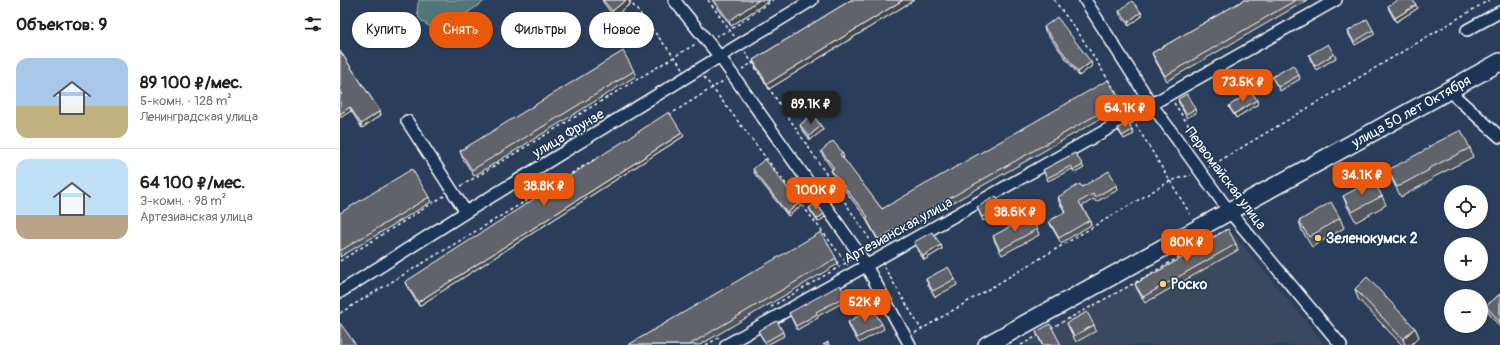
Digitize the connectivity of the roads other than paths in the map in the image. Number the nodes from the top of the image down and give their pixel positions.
1 (674, 0) edge
2 (812, 0) edge
3 (1085, 0) edge
4 (1336, 0) edge
5 (1500, 12) edge
6 (1467, 30) dead end
7 (720, 57) junction
8 (1500, 62) edge
9 (1448, 90) junction
10 (1152, 105) junction
11 (407, 121) dead end
12 (1500, 137) edge
13 (466, 212) junction
14 (1236, 213) junction
15 (866, 265) junction
16 (340, 292) edge
17 (908, 342) edge
18 (726, 345) edge
19 (987, 345) edge
20 (1342, 345) edge

1 - 7 street
2 - 7 street, улица Фрунзе
3 - 10 street, Первомайская улица
4 - 10 street, Артезианская улица
5 - 6 street
7 - 13 street, улица Фрунзе
7 - 15 street
8 - 9 highway, улица 50 лет Октября
9 - 12 street
9 - 14 highway, улица 50 лет Октября
10 - 14 street, Первомайская улица
10 - 15 street, Артезианская улица
11 - 13 street
13 - 16 street, улица Фрунзе
14 - 19 highway, улица 50 лет Октября
14 - 20 street, Первомайская улица
15 - 17 street
15 - 18 street, Артезианская улица

